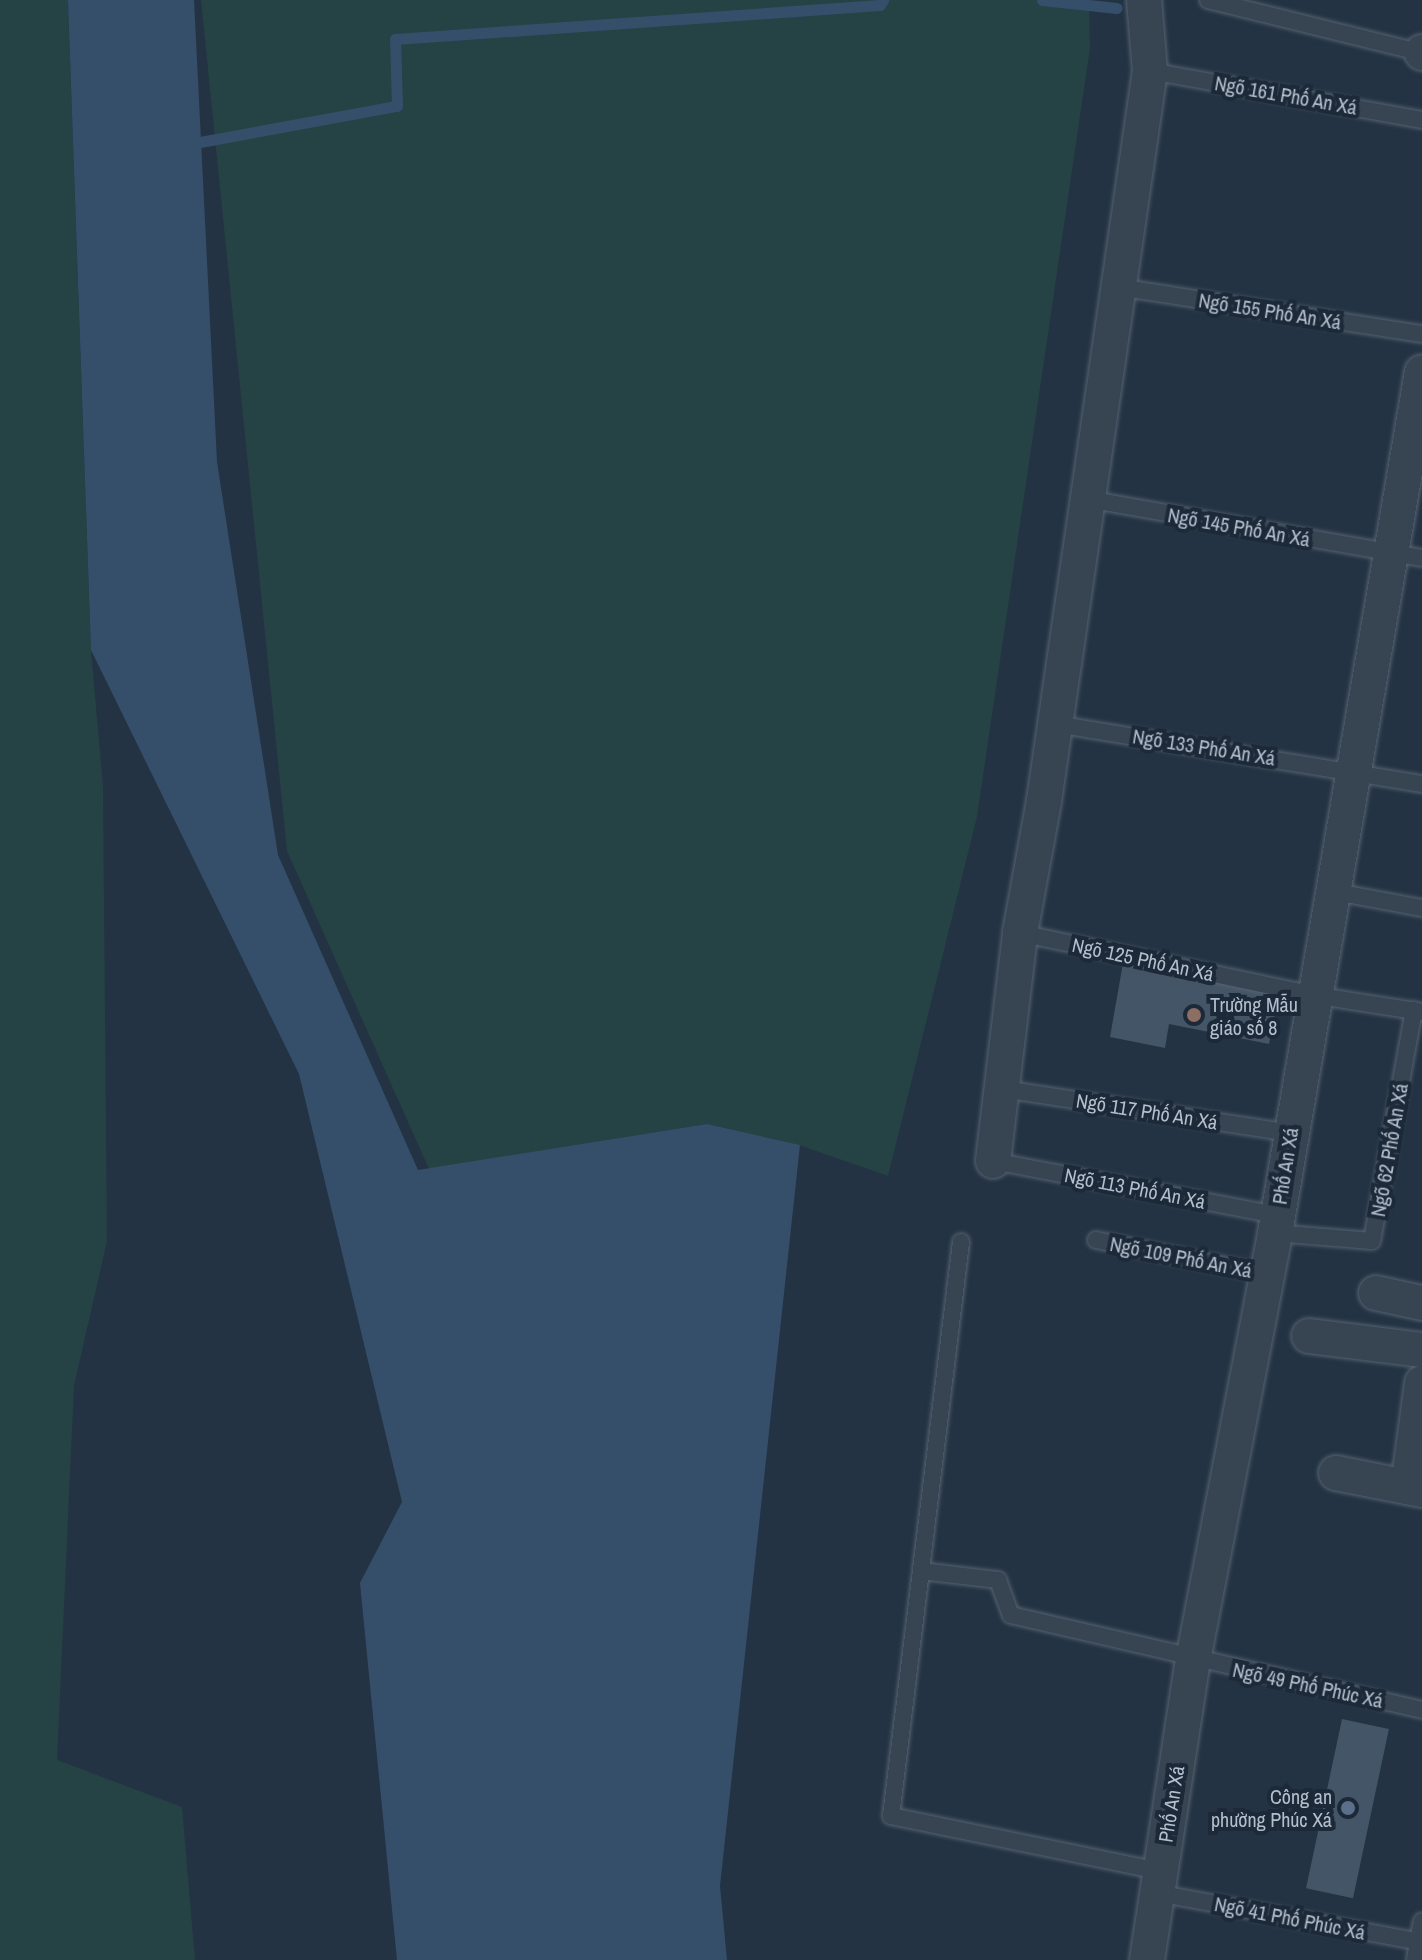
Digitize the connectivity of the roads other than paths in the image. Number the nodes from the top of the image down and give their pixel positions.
1 (1144, 0) edge
2 (1208, 0) edge
3 (1422, 53) edge
4 (1150, 71) junction
5 (1422, 120) edge
6 (1118, 287) junction
7 (1422, 334) edge
8 (1422, 372) edge
9 (1087, 499) junction
10 (1407, 556) edge
11 (1055, 724) junction
12 (1353, 770) junction
13 (1422, 784) edge
14 (1331, 891) junction
15 (1422, 908) edge
16 (1020, 933) junction
17 (1313, 995) junction
18 (1418, 1011) edge
19 (1003, 1089) junction
20 (1291, 1133) junction
21 (993, 1161) joint
22 (1276, 1224) junction
23 (1096, 1240) dead end
24 (961, 1242) dead end
25 (1267, 1274) junction
26 (1376, 1293) dead end
27 (1422, 1303) edge
28 (1309, 1336) dead end
29 (1422, 1350) edge
30 (1422, 1383) edge
31 (1336, 1473) dead end
32 (1415, 1488) edge
33 (921, 1571) junction
34 (1193, 1660) junction
35 (1422, 1710) edge
36 (1159, 1882) junction
37 (1422, 1922) edge
38 (1420, 1942) edge
39 (1147, 1960) edge
40 (1415, 1960) edge

1 - 4 street
2 - 3 lane
4 - 5 lane, Ngõ 161 Phố An Xá
4 - 6 street
6 - 7 lane, Ngõ 155 Phố An Xá
6 - 9 street
8 - 10 street, Phố An Xá
9 - 10 lane, Ngõ 145 Phố An Xá
9 - 11 street
10 - 12 street, Phố An Xá
11 - 12 lane, Ngõ 133 Phố An Xá
11 - 16 street
12 - 13 lane, Ngõ 133 Phố An Xá
12 - 14 street, Phố An Xá
14 - 15 lane
14 - 17 street, Phố An Xá
16 - 17 lane, Ngõ 125 Phố An Xá
16 - 19 street
17 - 18 lane, Ngõ 125 Phố An Xá
17 - 20 street, Phố An Xá
18 - 22 lane, Ngõ 62 Phố An Xá
19 - 20 lane, Ngõ 117 Phố An Xá
19 - 21 street
20 - 22 street, Phố An Xá
21 - 22 lane, Ngõ 113 Phố An Xá
22 - 25 street, Phố An Xá
23 - 25 lane, Ngõ 109 Phố An Xá
24 - 33 lane
25 - 34 street, Phố An Xá
26 - 27 street
28 - 29 street
30 - 32 street
31 - 32 street
33 - 34 lane, Ngõ 49 Phố Phúc Xá
33 - 36 lane, Ngõ 41 Phố Phúc Xá
34 - 35 lane, Ngõ 49 Phố Phúc Xá
34 - 36 street, Phố An Xá
36 - 38 lane, Ngõ 41 Phố Phúc Xá
36 - 39 street, Phố An Xá
37 - 38 lane
38 - 40 lane

